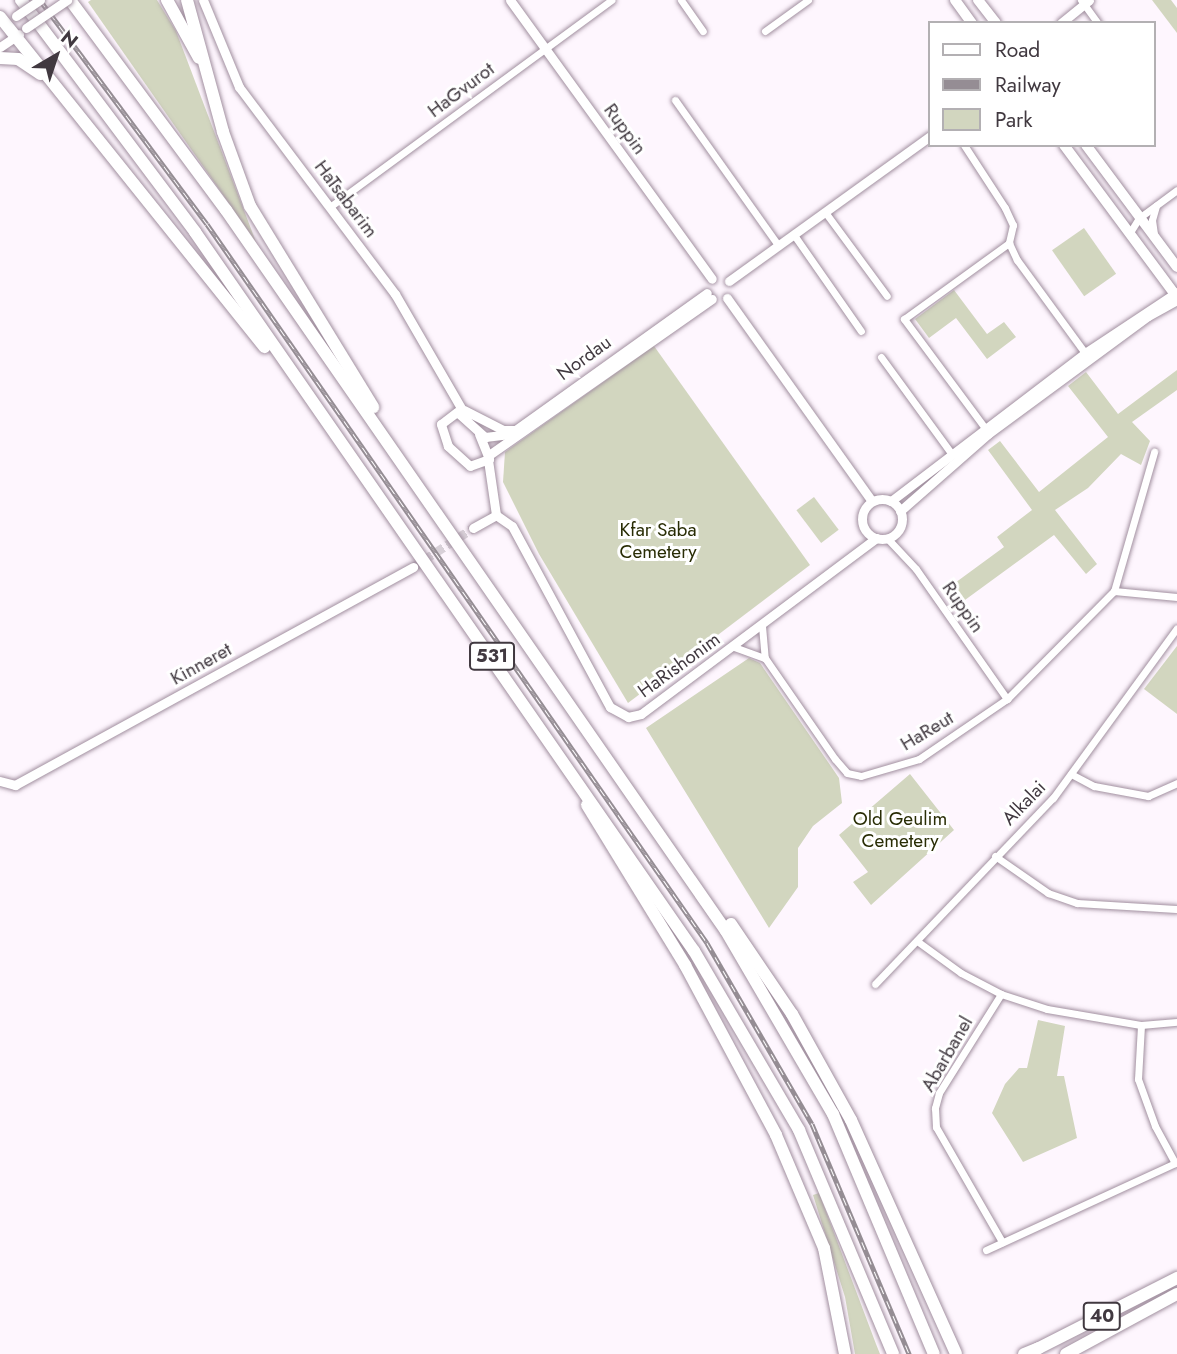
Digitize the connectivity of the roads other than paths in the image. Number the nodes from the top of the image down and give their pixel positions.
1 (21, 0) edge
2 (40, 0) edge
3 (68, 0) edge
4 (167, 0) edge
5 (187, 0) edge
6 (203, 0) edge
7 (510, 0) edge
8 (611, 0) edge
9 (681, 0) edge
10 (808, 0) edge
11 (956, 0) edge
12 (978, 0) edge
13 (1084, 1) edge
14 (5, 21) edge
15 (971, 21) edge
16 (994, 21) edge
17 (1063, 21) edge
18 (1097, 21) edge
19 (703, 31) dead end
20 (765, 31) dead end
21 (15, 36) junction
22 (0, 47) edge
23 (544, 47) junction
24 (0, 58) edge
25 (56, 86) junction
26 (676, 100) dead end
27 (223, 132) junction
28 (928, 137) edge
29 (965, 147) edge
30 (1065, 147) edge
31 (1087, 147) edge
32 (1177, 190) edge
33 (1157, 205) junction
34 (331, 206) junction
35 (825, 212) junction
36 (1139, 218) junction
37 (794, 234) junction
38 (1129, 234) junction
39 (1157, 242) junction
40 (1009, 243) junction
41 (778, 245) junction
42 (1177, 267) edge
43 (712, 279) junction
44 (729, 281) junction
45 (710, 296) junction
46 (887, 296) dead end
47 (1176, 296) edge
48 (727, 299) junction
49 (862, 331) dead end
50 (1085, 353) junction
51 (881, 357) dead end
52 (462, 409) junction
53 (467, 418) junction
54 (985, 428) junction
55 (516, 430) junction
56 (479, 434) junction
57 (1154, 452) dead end
58 (951, 453) junction
59 (489, 457) junction
60 (476, 465) junction
61 (491, 485) junction
62 (374, 487) junction
63 (425, 495) junction
64 (872, 501) junction
65 (891, 501) junction
66 (900, 511) junction
67 (496, 515) junction
68 (473, 528) tunnel mouth
69 (876, 538) junction
70 (887, 538) junction
71 (413, 567) tunnel mouth
72 (1114, 591) junction
73 (1177, 597) edge
74 (762, 626) junction
75 (1177, 628) edge
76 (734, 647) junction
77 (765, 658) junction
78 (1007, 699) junction
79 (527, 705) junction
80 (593, 733) junction
81 (1071, 774) junction
82 (2, 783) edge
83 (1177, 783) edge
84 (995, 856) junction
85 (1176, 909) edge
86 (917, 941) junction
87 (875, 984) dead end
88 (1001, 995) junction
89 (1177, 1022) edge
90 (1141, 1025) junction
91 (1002, 1242) junction
92 (986, 1250) dead end
93 (1177, 1278) edge
94 (1177, 1294) edge
95 (845, 1354) edge
96 (893, 1354) edge
97 (934, 1354) edge
98 (956, 1354) edge
99 (1025, 1354) edge
100 (1066, 1354) edge

1 - 62 highway, 531
2 - 14 street, bridge
3 - 21 street, bridge
3 - 63 highway, 531
4 - 27 highway
5 - 27 highway
6 - 34 street, HaTsabarim
7 - 23 street, Ruppin
8 - 23 street, HaGvurot
9 - 19 street
10 - 20 street
11 - 15 main road
12 - 16 main road
13 - 17 street
13 - 18 street
14 - 21 highway
21 - 22 street
21 - 25 highway
23 - 34 street, HaGvurot
23 - 43 street, Ruppin
24 - 25 highway
25 - 62 highway
26 - 41 street
27 - 63 highway
28 - 35 street
29 - 40 street
30 - 38 main road
31 - 36 main road
32 - 33 street
33 - 36 street
33 - 39 street
34 - 52 street, HaTsabarim
35 - 37 street
35 - 46 street
36 - 38 street
36 - 39 main road
37 - 41 street
37 - 49 street
38 - 47 main road
39 - 42 main road
40 - 50 street
40 - 54 street
41 - 44 street
43 - 44 street
43 - 45 street
44 - 48 street
45 - 48 street
45 - 55 street, Nordau
45 - 59 street, Nordau
47 - 50 street
47 - 66 street
48 - 64 street
50 - 54 street
51 - 58 street
52 - 53 street, HaTsabarim
52 - 55 street
53 - 56 street, HaTsabarim
53 - 60 street
54 - 58 street
55 - 56 street, Nordau
56 - 59 street, HaTsabarim
57 - 72 street, HaReut
58 - 65 street
59 - 60 street, Nordau
59 - 61 street
60 - 61 street
61 - 67 street
62 - 79 highway, 531
63 - 80 highway, 531
64 - 65 street
64 - 69 street
65 - 66 street
66 - 70 street
67 - 68 street
67 - 76 street, HaRishonim
69 - 70 street
69 - 74 street, HaRishonim
70 - 78 street, Ruppin
71 - 82 street, Kinneret
72 - 73 street
72 - 78 street, HaReut
74 - 76 street, HaRishonim
74 - 77 street, HaReut
75 - 81 street, Alkalai
76 - 77 street
77 - 78 street, HaReut
79 - 95 highway
79 - 96 highway, 531
80 - 97 highway, 531
80 - 98 highway
81 - 83 street
81 - 84 street, Alkalai
84 - 85 street
84 - 86 street, Alkalai
86 - 87 street, Alkalai
86 - 88 street
88 - 90 street
88 - 91 street, Abarbanel
89 - 90 street
90 - 91 street
91 - 92 street
93 - 99 highway, 40
94 - 100 highway, 40

